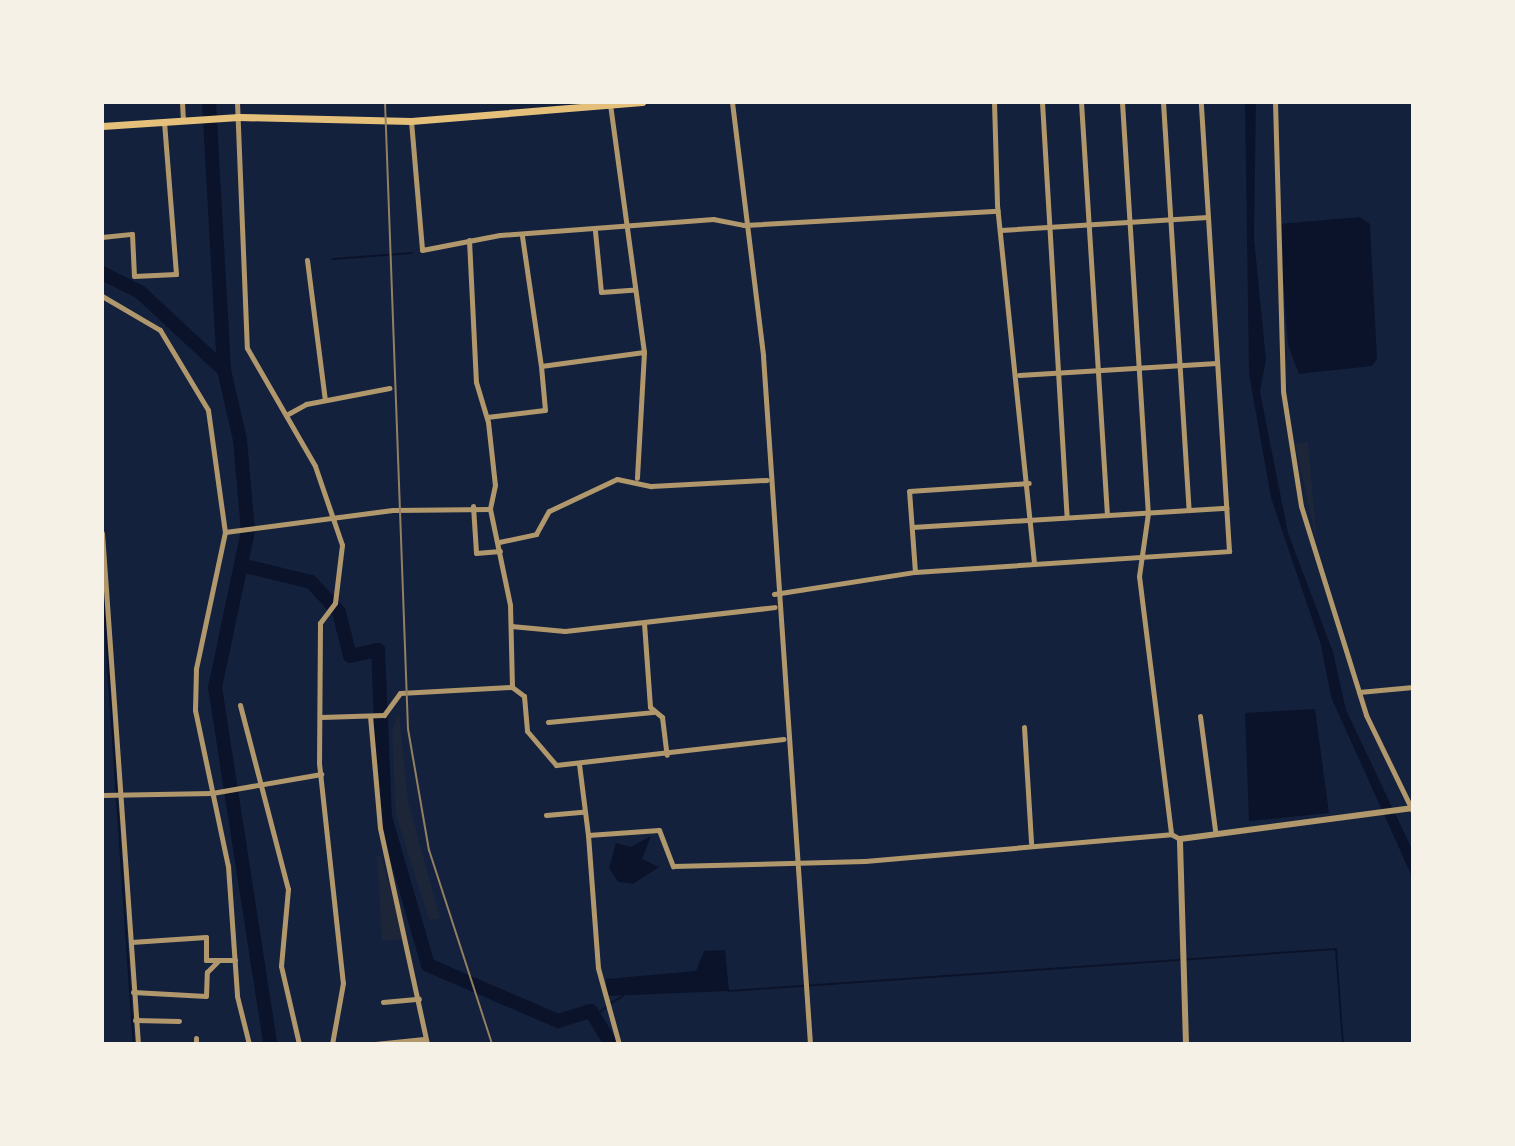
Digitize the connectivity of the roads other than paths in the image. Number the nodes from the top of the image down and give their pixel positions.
1 (182, 102) edge
2 (237, 102) edge
3 (642, 102) edge
4 (732, 102) edge
5 (994, 102) edge
6 (1042, 102) edge
7 (1081, 102) edge
8 (1122, 102) edge
9 (1163, 102) edge
10 (1201, 102) edge
11 (1275, 102) edge
12 (610, 103) edge
13 (236, 117) junction
14 (185, 120) junction
15 (411, 121) junction
16 (164, 122) junction
17 (102, 126) edge
18 (998, 211) junction
19 (1208, 217) junction
20 (1171, 219) junction
21 (1129, 222) junction
22 (744, 225) junction
23 (1088, 225) junction
24 (1050, 227) junction
25 (623, 229) junction
26 (1001, 230) junction
27 (595, 231) junction
28 (522, 236) junction
29 (102, 237) edge
30 (469, 240) junction
31 (307, 260) dead end
32 (632, 290) junction
33 (102, 296) edge
34 (644, 352) junction
35 (1217, 363) junction
36 (1180, 365) junction
37 (541, 366) junction
38 (1139, 367) junction
39 (1097, 370) junction
40 (1059, 372) junction
41 (1019, 375) junction
42 (389, 388) dead end
43 (325, 400) junction
44 (288, 414) junction
45 (487, 417) junction
46 (637, 478) junction
47 (767, 480) junction
48 (1029, 483) junction
49 (473, 506) junction
50 (1226, 508) junction
51 (490, 509) junction
52 (1189, 510) junction
53 (1148, 513) junction
54 (1107, 515) junction
55 (1067, 517) junction
56 (334, 519) junction
57 (1031, 520) junction
58 (912, 527) junction
59 (228, 531) junction
60 (102, 533) edge
61 (499, 542) junction
62 (500, 551) junction
63 (1141, 557) junction
64 (1034, 564) junction
65 (915, 572) junction
66 (774, 594) junction
67 (775, 607) junction
68 (644, 623) junction
69 (511, 626) junction
70 (512, 687) junction
71 (1413, 687) edge
72 (1359, 692) junction
73 (240, 705) dead end
74 (654, 712) junction
75 (370, 716) junction
76 (1200, 716) dead end
77 (321, 717) junction
78 (548, 722) dead end
79 (1024, 727) dead end
80 (784, 739) junction
81 (667, 755) junction
82 (579, 764) junction
83 (321, 774) junction
84 (259, 782) junction
85 (214, 792) junction
86 (102, 795) edge
87 (117, 796) junction
88 (1411, 809) edge
89 (583, 812) junction
90 (546, 815) dead end
91 (1215, 830) junction
92 (1171, 834) junction
93 (588, 835) junction
94 (1180, 839) junction
95 (1031, 843) junction
96 (795, 865) junction
97 (131, 942) junction
98 (219, 960) junction
99 (235, 960) junction
100 (133, 992) junction
101 (419, 999) junction
102 (383, 1002) dead end
103 (135, 1020) junction
104 (179, 1021) dead end
105 (426, 1041) edge
106 (138, 1044) edge
107 (249, 1044) edge
108 (299, 1044) edge
109 (332, 1044) edge
110 (375, 1044) edge
111 (619, 1044) edge
112 (810, 1044) edge
113 (1186, 1044) edge

1 - 14 street
2 - 13 street
3 - 12 main road
4 - 22 street
5 - 18 street
6 - 24 street
7 - 23 street
8 - 21 street
9 - 20 street
10 - 19 street
11 - 72 street
12 - 15 main road
12 - 25 street
13 - 14 main road
13 - 15 main road
13 - 44 street
14 - 16 main road
15 - 30 street
16 - 17 main road
16 - 29 street
18 - 22 street
18 - 26 street
19 - 20 street
19 - 35 street
20 - 21 street
20 - 36 street
21 - 23 street
21 - 38 street
22 - 25 street
22 - 47 street
23 - 24 street
23 - 39 street
24 - 26 street
24 - 40 street
25 - 27 street
25 - 32 street
26 - 41 street
27 - 28 street
27 - 32 street
28 - 30 street
28 - 37 street
30 - 45 street
31 - 43 street
32 - 34 street
33 - 59 street
34 - 37 street
34 - 46 street
35 - 36 street
35 - 50 street
36 - 38 street
36 - 52 street
37 - 45 street
38 - 39 street
38 - 53 street
39 - 40 street
39 - 54 street
40 - 41 street
40 - 55 street
41 - 48 street
42 - 43 street
43 - 44 street
44 - 56 street
45 - 51 street
46 - 47 street
46 - 61 street
47 - 66 street
48 - 57 street
48 - 58 street
49 - 51 street
49 - 56 street
49 - 62 street
50 - 52 street
50 - 63 street
51 - 61 street
52 - 53 street
53 - 54 street
53 - 63 street
54 - 55 street
55 - 57 street
56 - 59 street
56 - 77 street
57 - 58 street
57 - 64 street
58 - 65 street
59 - 85 street
60 - 87 street
61 - 62 street
62 - 69 street
63 - 64 street
63 - 92 street
64 - 65 street
65 - 66 street
66 - 67 street
67 - 68 street
67 - 80 street
68 - 69 street
68 - 74 street
69 - 70 street
70 - 75 street
70 - 82 street
71 - 72 street
72 - 88 street
73 - 84 street
74 - 78 street
74 - 81 street
75 - 77 street
75 - 101 street
76 - 91 street
77 - 83 street
79 - 95 street
80 - 81 street
80 - 96 street
81 - 82 street
82 - 89 street
83 - 84 street
83 - 109 street
84 - 85 street
84 - 108 street
85 - 87 street
85 - 99 street
86 - 87 street
87 - 97 street
88 - 91 street
89 - 90 street
89 - 93 street
91 - 94 street
92 - 94 street
92 - 95 street
93 - 96 street
93 - 111 street
94 - 113 street
95 - 96 street
96 - 112 street
97 - 98 street
97 - 100 street
98 - 99 street
98 - 100 street
99 - 107 street
100 - 103 street
101 - 102 street
101 - 105 street
103 - 104 street
103 - 106 street
105 - 110 street

